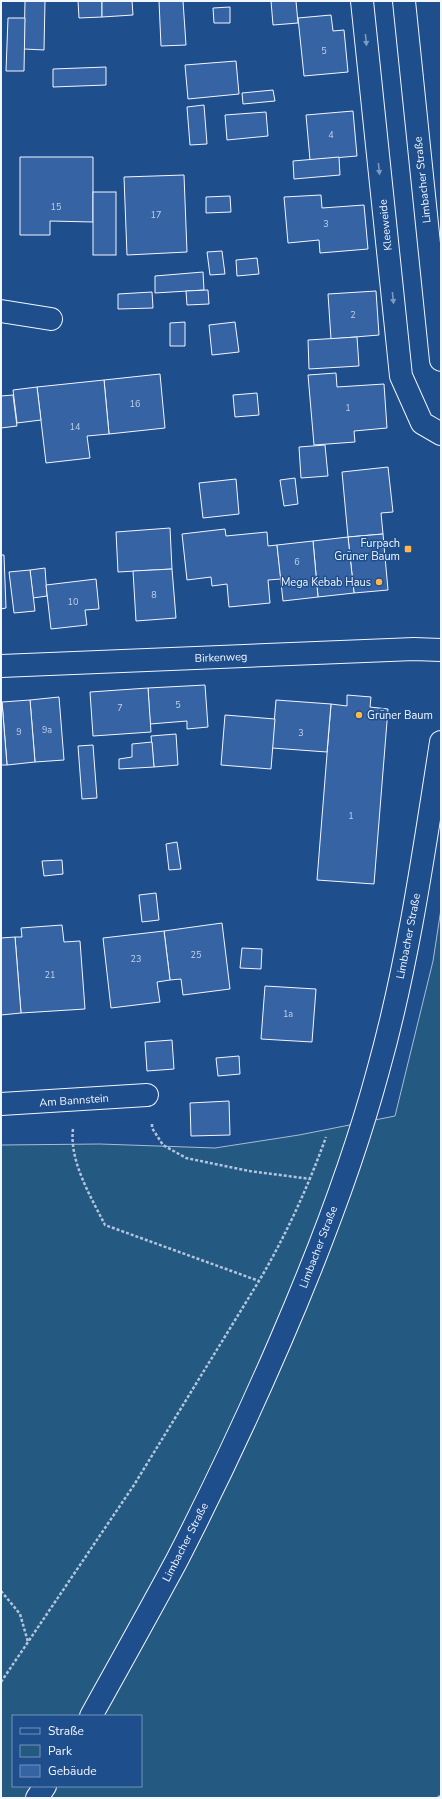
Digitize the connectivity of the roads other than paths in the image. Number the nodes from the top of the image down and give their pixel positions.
1 (362, 1) edge
2 (404, 1) edge
3 (1, 311) edge
4 (51, 319) dead end
5 (441, 360) edge
6 (441, 434) edge
7 (441, 650) edge
8 (1, 666) edge
9 (441, 742) edge
10 (147, 1095) road end
11 (1, 1104) edge
12 (92, 1715) edge
13 (44, 1787) edge
14 (37, 1798) edge

1 -> 6 main road, Kleeweide
2 - 5 main road, Limbacher Straße
3 - 4 main road
7 - 8 main road, Birkenweg
9 - 12 main road, Limbacher Straße
10 - 11 main road, Am Bannstein
13 - 14 main road

